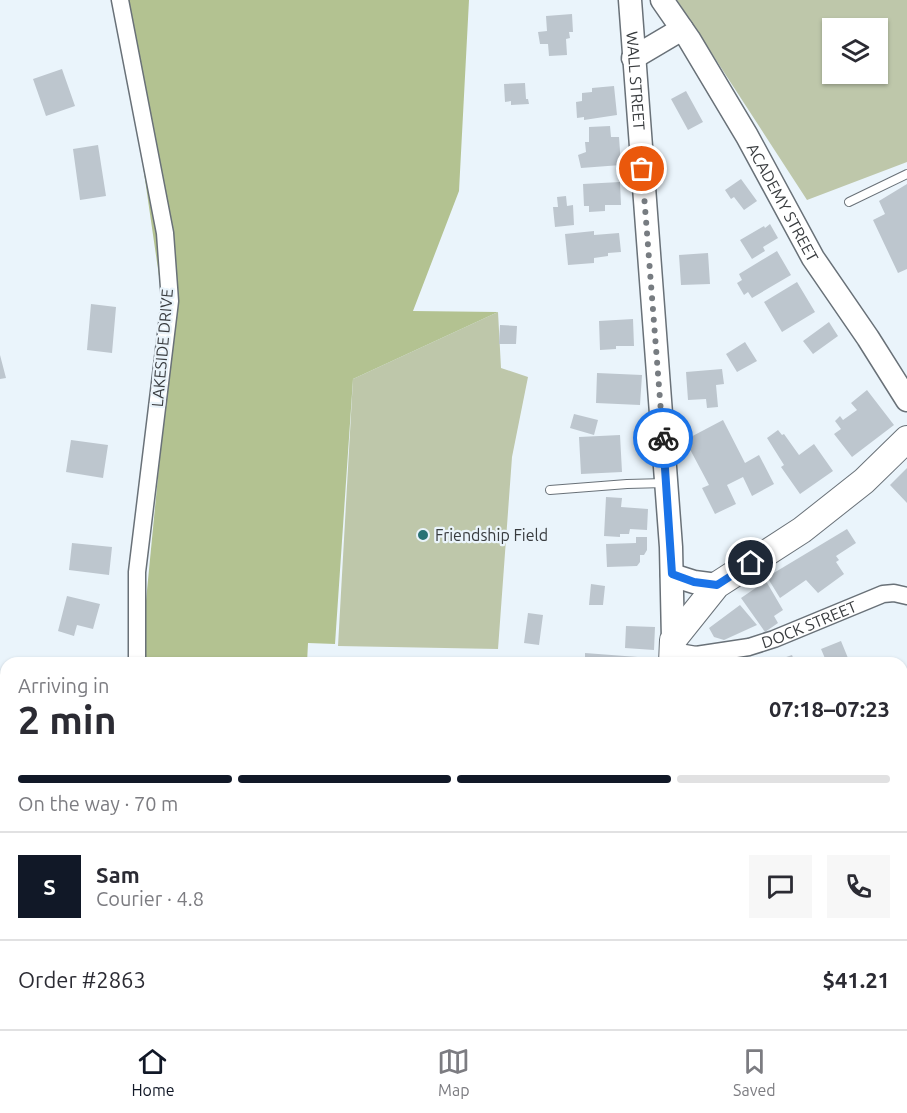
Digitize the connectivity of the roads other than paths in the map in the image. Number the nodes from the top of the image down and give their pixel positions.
1 (120, 0) edge
2 (630, 0) edge
3 (662, 0) edge
4 (682, 29) junction
5 (633, 58) junction
6 (907, 174) edge
7 (849, 202) dead end
8 (907, 400) edge
9 (907, 439) edge
10 (666, 483) junction
11 (550, 490) dead end
12 (672, 574) junction
13 (717, 585) junction
14 (907, 596) edge
15 (672, 652) edge
16 (137, 657) edge

1 - 16 street, LAKESIDE DRIVE
2 - 5 street, WALL STREET
3 - 4 street, ACADEMY STREET
4 - 5 street
4 - 8 street, ACADEMY STREET
5 - 10 street, WALL STREET
6 - 7 lane
9 - 13 main road
10 - 11 lane
10 - 12 street, WALL STREET
12 - 13 street
12 - 15 street, WALL STREET
13 - 15 main road
14 - 15 street, DOCK STREET

